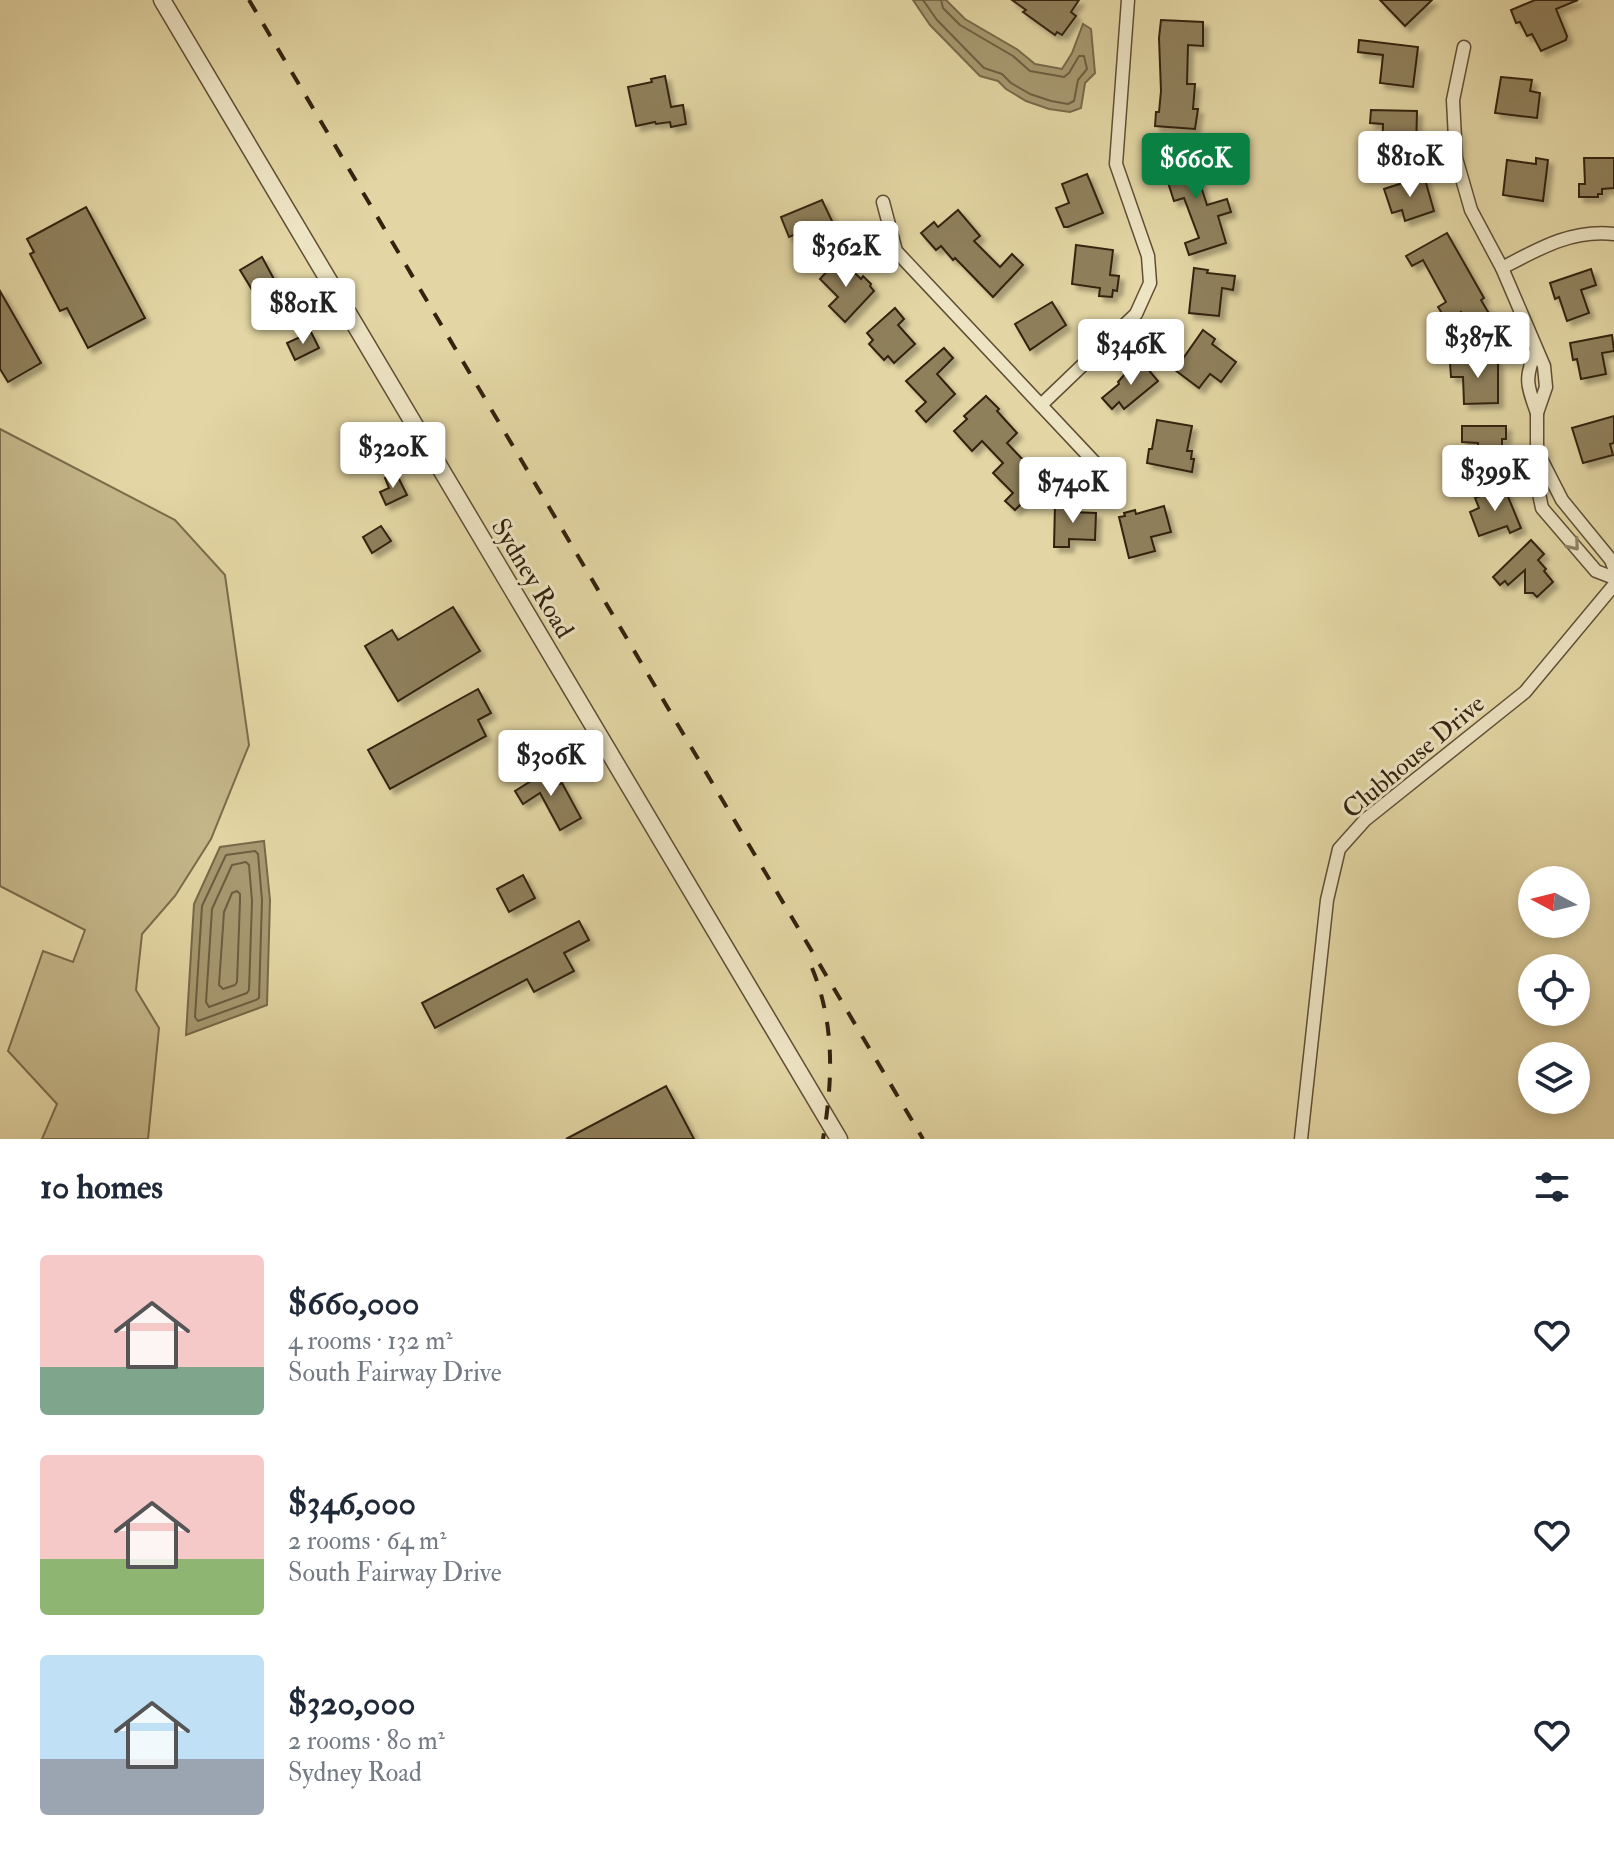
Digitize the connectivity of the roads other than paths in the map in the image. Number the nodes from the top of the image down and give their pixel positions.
1 (162, 0) edge
2 (1128, 0) edge
3 (1464, 47) dead end
4 (883, 202) dead end
5 (1614, 234) edge
6 (1502, 268) junction
7 (1041, 405) junction
8 (1537, 451) junction
9 (1099, 467) dead end
10 (1614, 568) edge
11 (1614, 578) edge
12 (1614, 585) edge
13 (839, 1139) edge
14 (1301, 1139) edge

1 - 13 street, Sydney Road
2 - 7 street
3 - 6 street
4 - 7 street
5 - 6 street
6 - 8 street
7 - 9 street
8 - 10 street
8 -> 11 street
12 - 14 street, Clubhouse Drive

